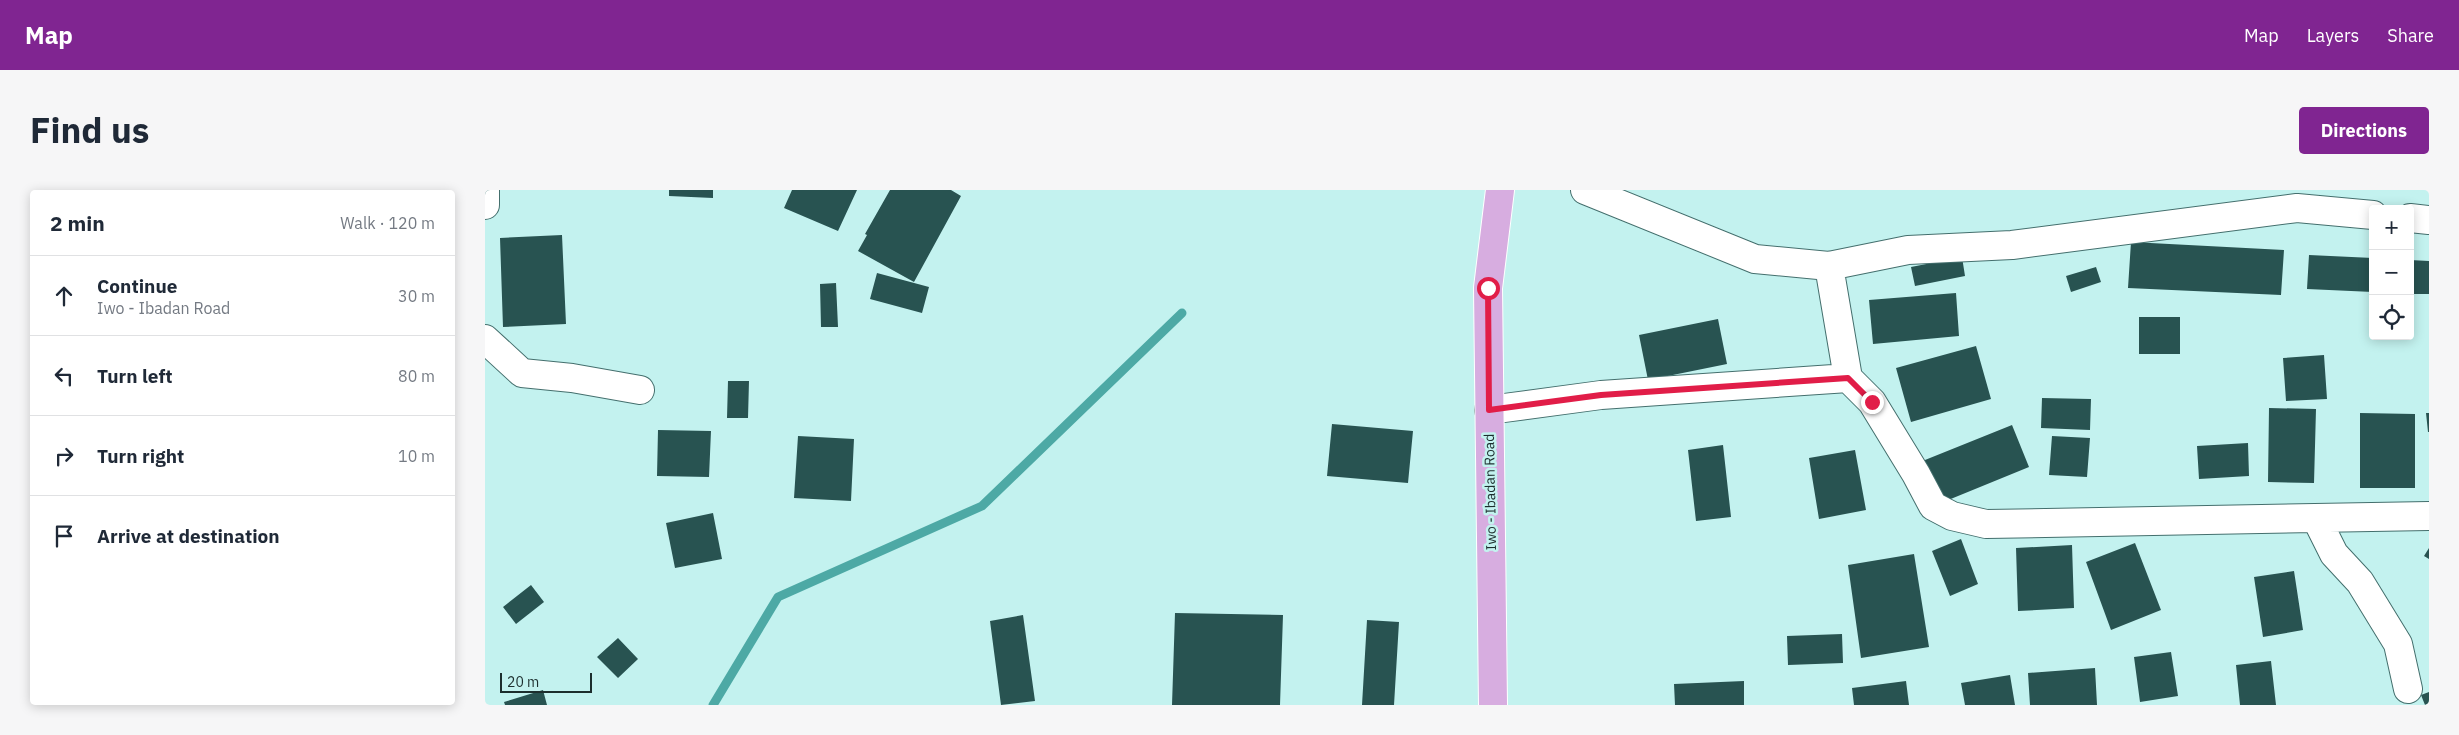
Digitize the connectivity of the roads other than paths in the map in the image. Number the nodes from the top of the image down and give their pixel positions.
1 (485, 190) edge
2 (1500, 190) edge
3 (1585, 190) edge
4 (485, 205) edge
5 (2369, 215) edge
6 (2414, 218) edge
7 (2429, 220) edge
8 (1829, 266) junction
9 (485, 339) edge
10 (1848, 378) junction
11 (640, 390) dead end
12 (1489, 410) junction
13 (2429, 516) edge
14 (2316, 518) junction
15 (2408, 689) dead end
16 (1493, 705) edge

1 - 4 street
2 - 12 main road, Iwo - Ibadan Road
3 - 8 street
5 - 8 street
6 - 7 street
8 - 10 street
9 - 11 street
10 - 12 street
10 - 14 street
12 - 16 main road, Iwo - Ibadan Road
13 - 14 street
14 - 15 street

